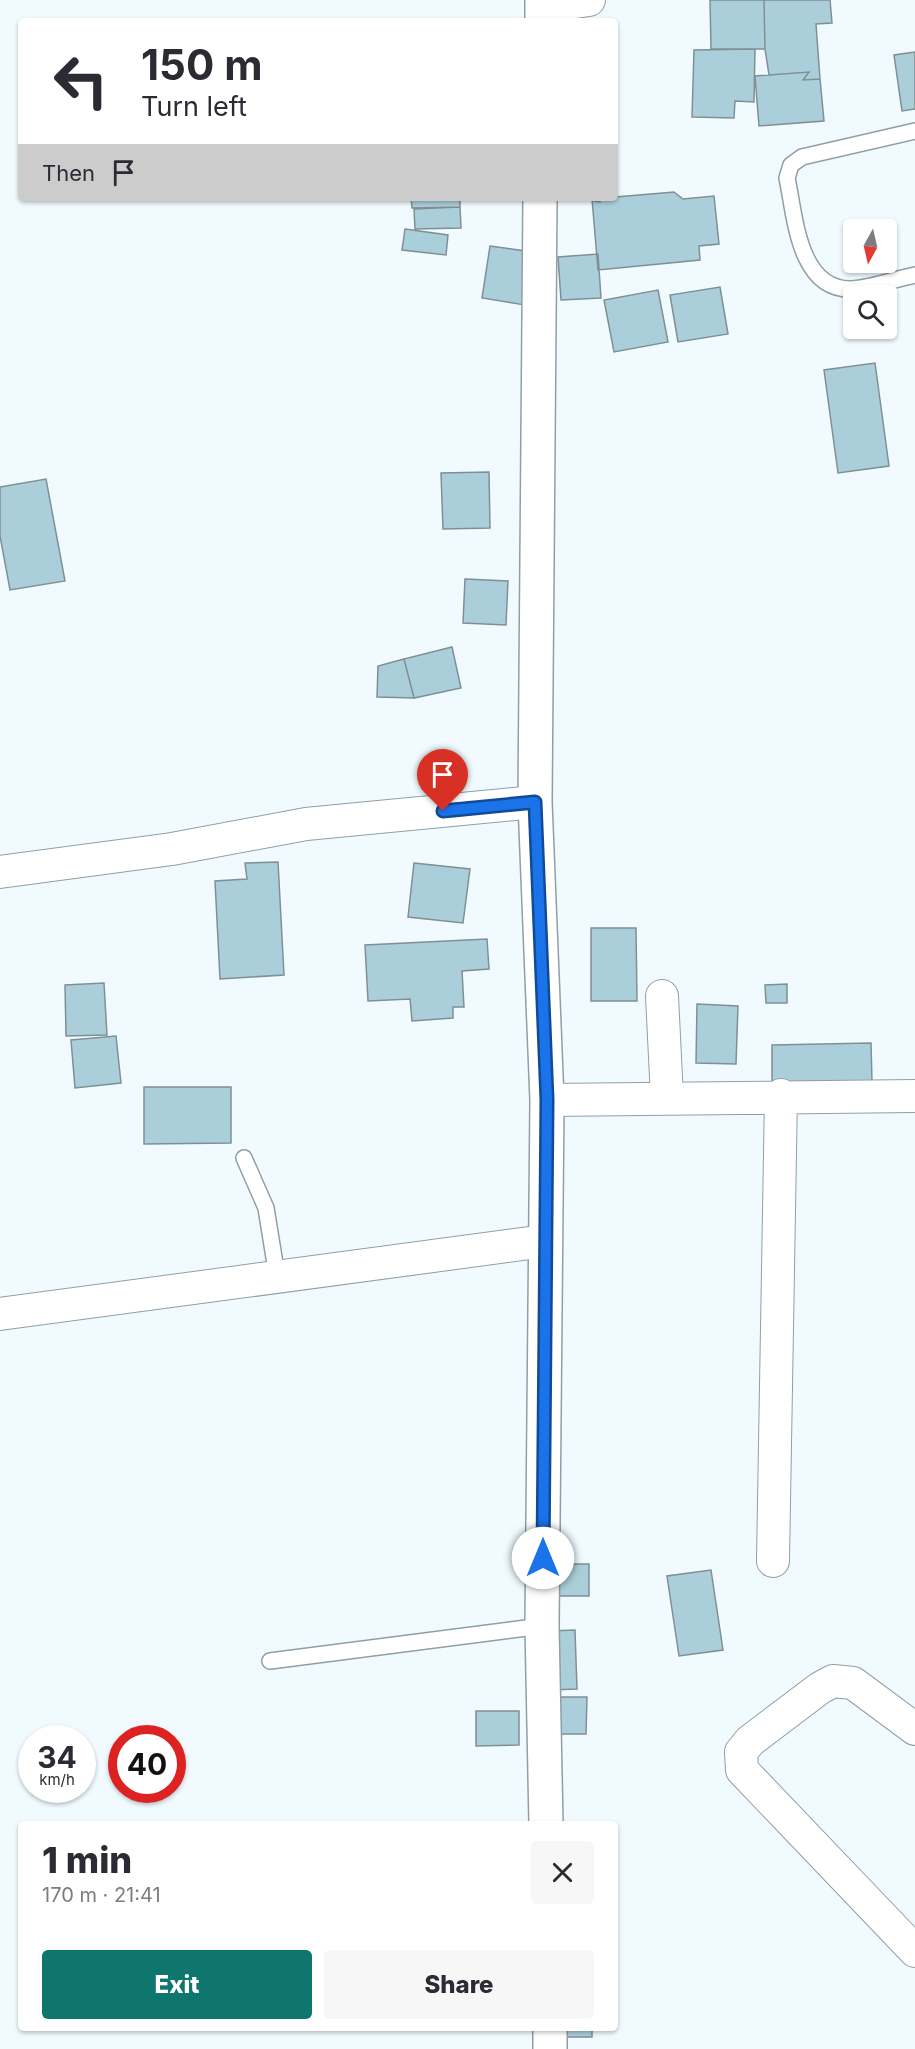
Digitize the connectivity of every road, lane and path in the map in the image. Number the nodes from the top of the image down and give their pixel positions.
1 (590, 0) edge
2 (542, 9) edge
3 (915, 131) edge
4 (540, 201) edge
5 (915, 275) edge
6 (535, 802) junction
7 (0, 872) edge
8 (662, 996) dead end
9 (781, 1095) junction
10 (915, 1096) edge
11 (667, 1098) junction
12 (547, 1100) junction
13 (244, 1158) dead end
14 (545, 1241) junction
15 (277, 1276) junction
16 (0, 1314) edge
17 (773, 1561) dead end
18 (542, 1626) junction
19 (270, 1661) dead end
20 (915, 1729) edge
21 (546, 1821) edge
22 (915, 1952) edge
23 (550, 2031) edge
24 (550, 2049) edge

1 - 2 street
3 - 5 lane
4 - 6 street
6 - 7 street
6 - 12 street
8 - 11 street
9 - 10 street
9 - 11 street
9 - 17 street
11 - 12 street
12 - 14 street
13 - 15 lane
14 - 15 street
14 - 18 street
15 - 16 street
18 - 19 lane
18 - 21 street
20 - 22 street
23 - 24 street

